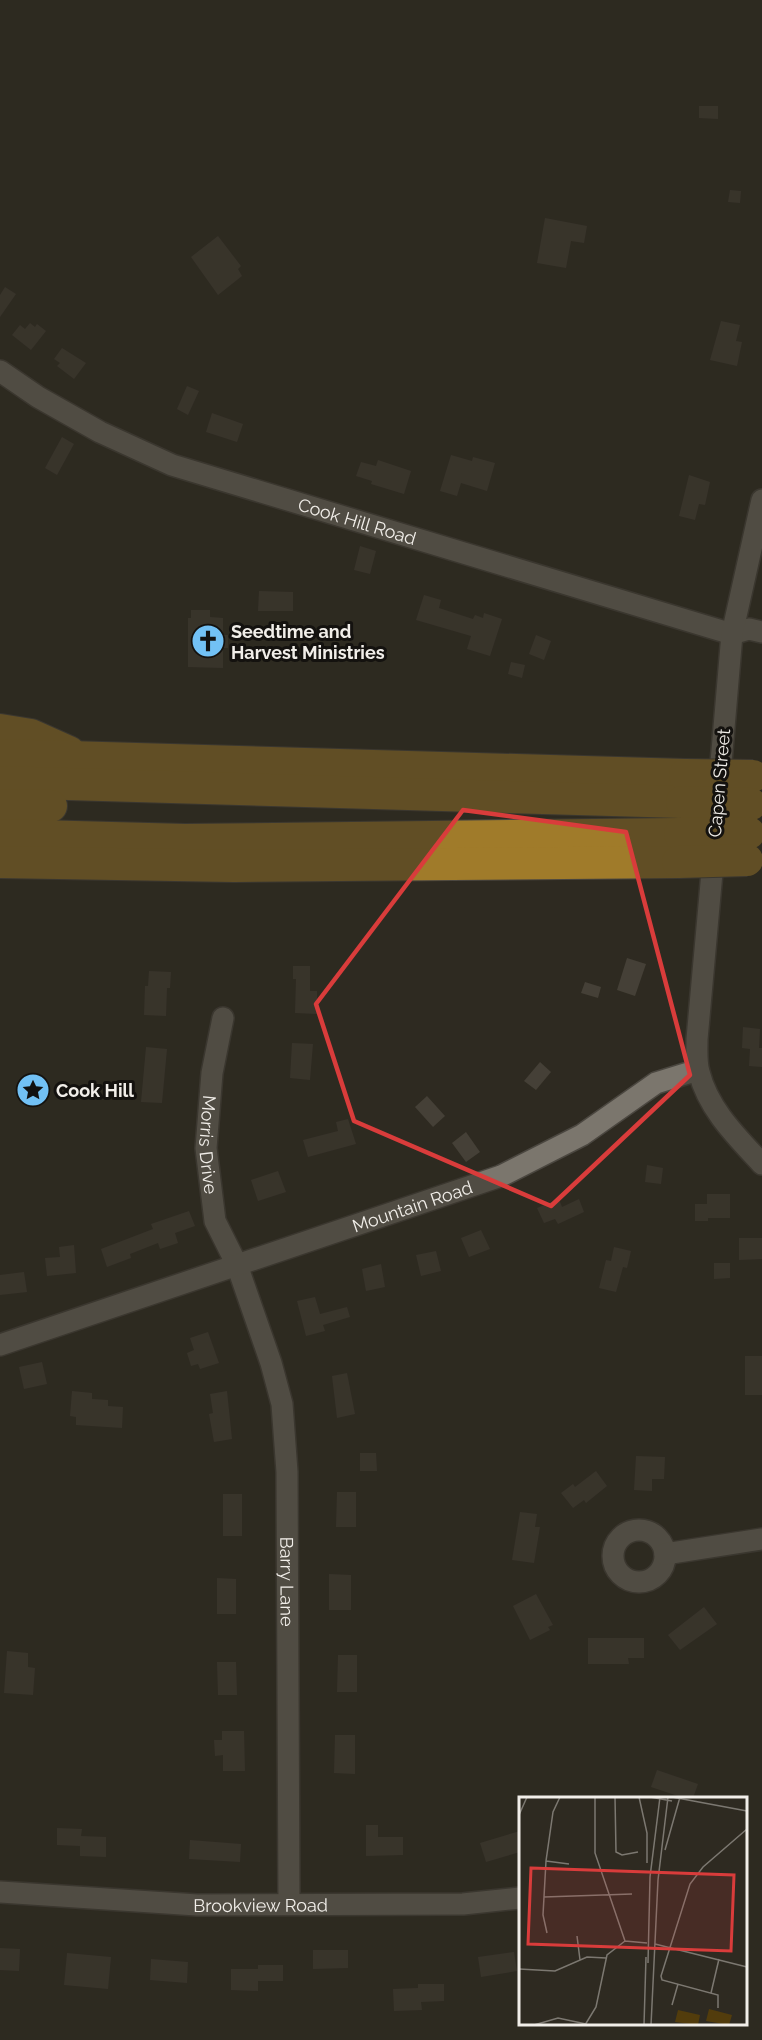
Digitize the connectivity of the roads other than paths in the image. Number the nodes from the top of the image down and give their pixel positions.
1 (0, 371) edge
2 (762, 500) edge
3 (762, 632) edge
4 (732, 634) junction
5 (0, 730) edge
6 (0, 755) edge
7 (80, 759) junction
8 (0, 782) edge
9 (684, 788) junction
10 (447, 796) junction
11 (0, 805) edge
12 (756, 818) edge
13 (0, 823) edge
14 (0, 835) edge
15 (401, 837) junction
16 (679, 848) junction
17 (0, 862) edge
18 (38, 864) junction
19 (0, 877) edge
20 (223, 1018) dead end
21 (698, 1070) junction
22 (762, 1164) edge
23 (237, 1265) junction
24 (0, 1345) edge
25 (762, 1539) edge
26 (665, 1554) dead end
27 (0, 1892) edge
28 (519, 1898) edge
29 (289, 1904) junction

1 - 4 street, Cook Hill Road
2 - 4 street, Capen Street
3 - 4 street
4 - 21 street, Capen Street
5 - 7 highway
6 - 7 highway
7 - 9 highway
8 - 10 highway
9 - 10 highway
9 - 12 highway, bridge
10 - 11 highway
12 - 16 highway, bridge
13 - 15 highway
14 - 15 highway
15 - 16 highway
16 - 18 highway
17 - 18 highway
18 - 19 highway
20 - 23 street, Morris Drive
21 - 22 street
21 - 23 street, Mountain Road
23 - 24 street, Mountain Road
23 - 29 street, Barry Lane
25 - 26 street
27 - 29 street, Brookview Road
28 - 29 street, Brookview Road

